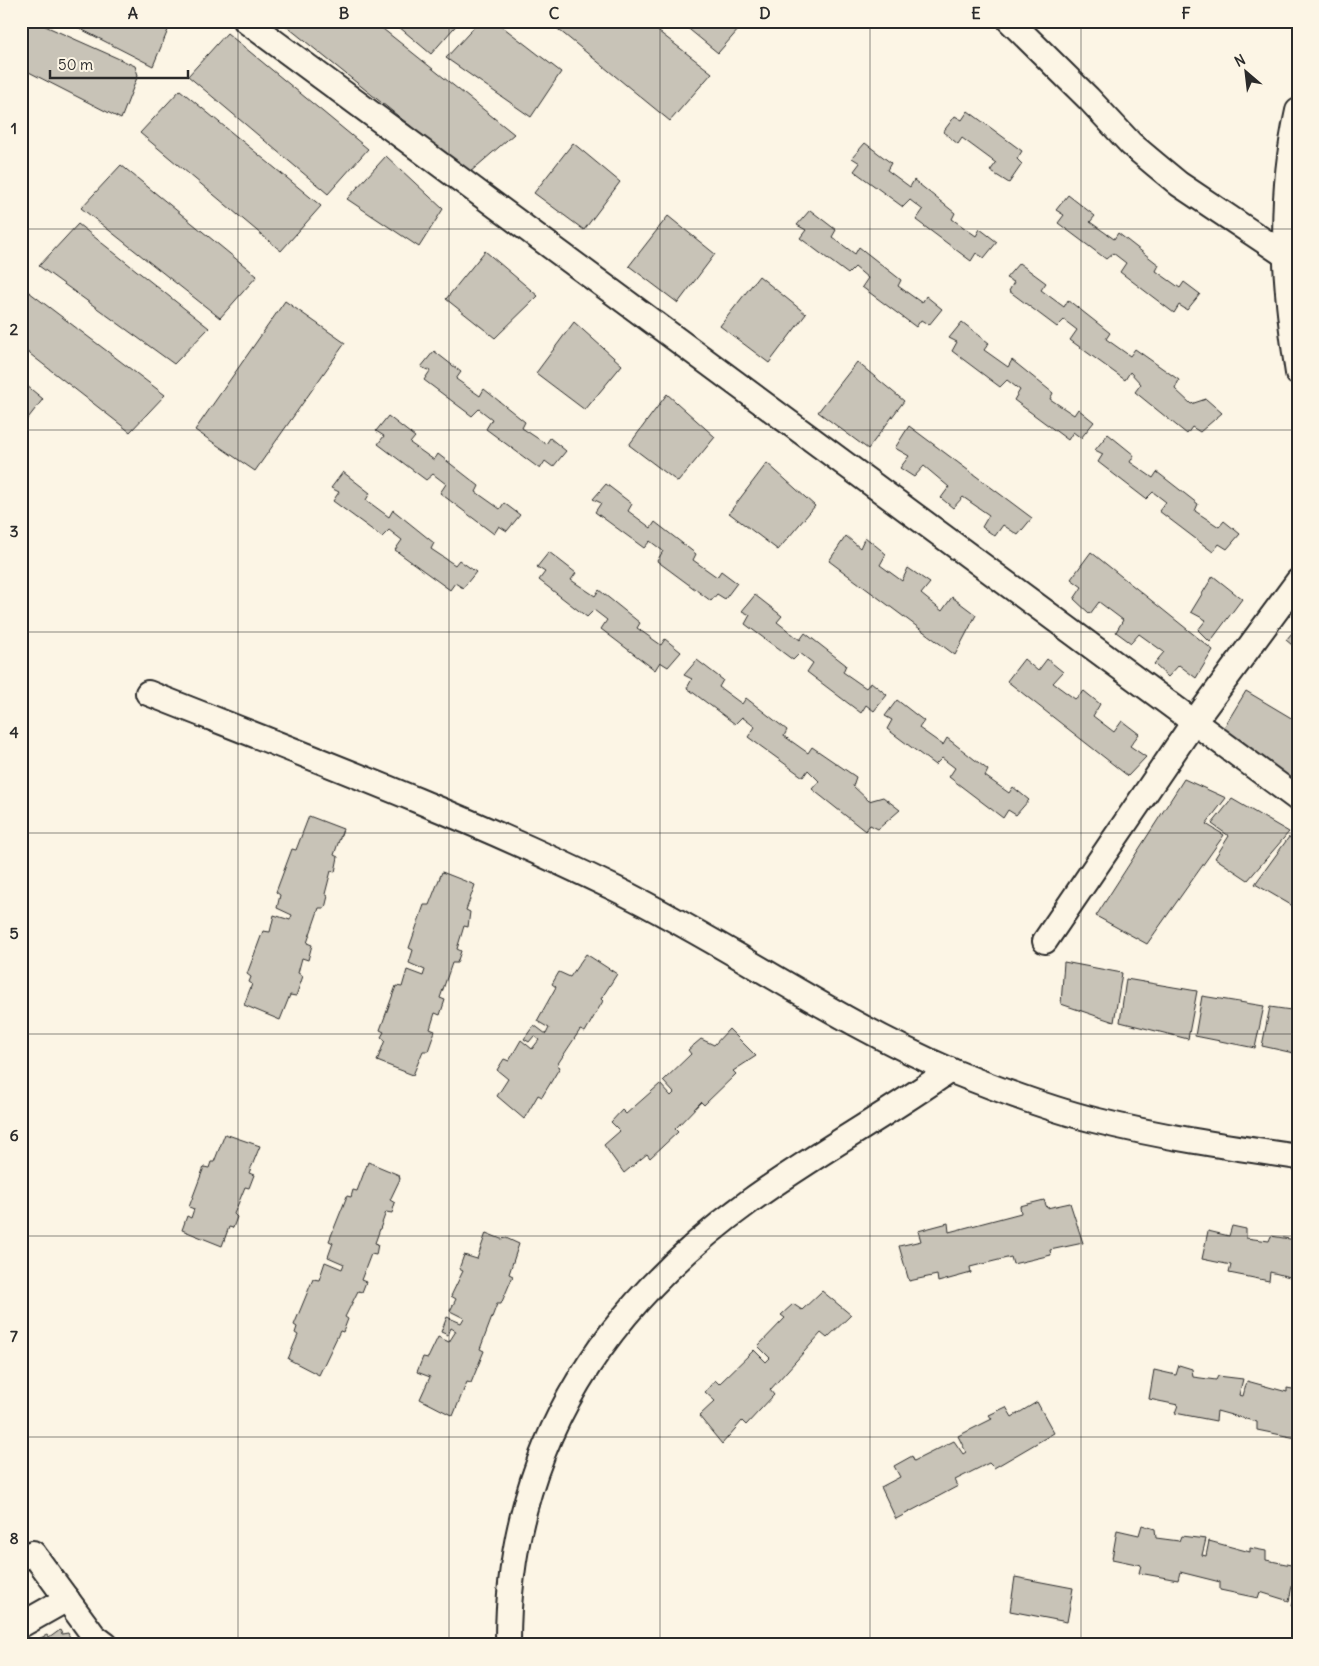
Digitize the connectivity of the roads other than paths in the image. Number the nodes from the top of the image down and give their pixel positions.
1 (246, 21) edge
2 (1010, 21) edge
3 (1298, 111) edge
4 (1284, 255) junction
5 (1298, 372) edge
6 (1298, 581) edge
7 (148, 693) dead end
8 (1194, 722) junction
9 (1298, 799) edge
10 (1045, 941) dead end
11 (950, 1070) junction
12 (1298, 1157) edge
13 (21, 1558) edge
14 (67, 1599) junction
15 (21, 1625) edge
16 (106, 1645) edge
17 (508, 1645) edge

1 - 8 street
2 - 4 street
3 - 4 street
4 - 5 street
6 - 8 street
7 - 11 street
8 - 9 street
8 - 10 street
11 - 12 street
11 - 17 street
13 - 14 street
14 - 15 street
14 - 16 street

